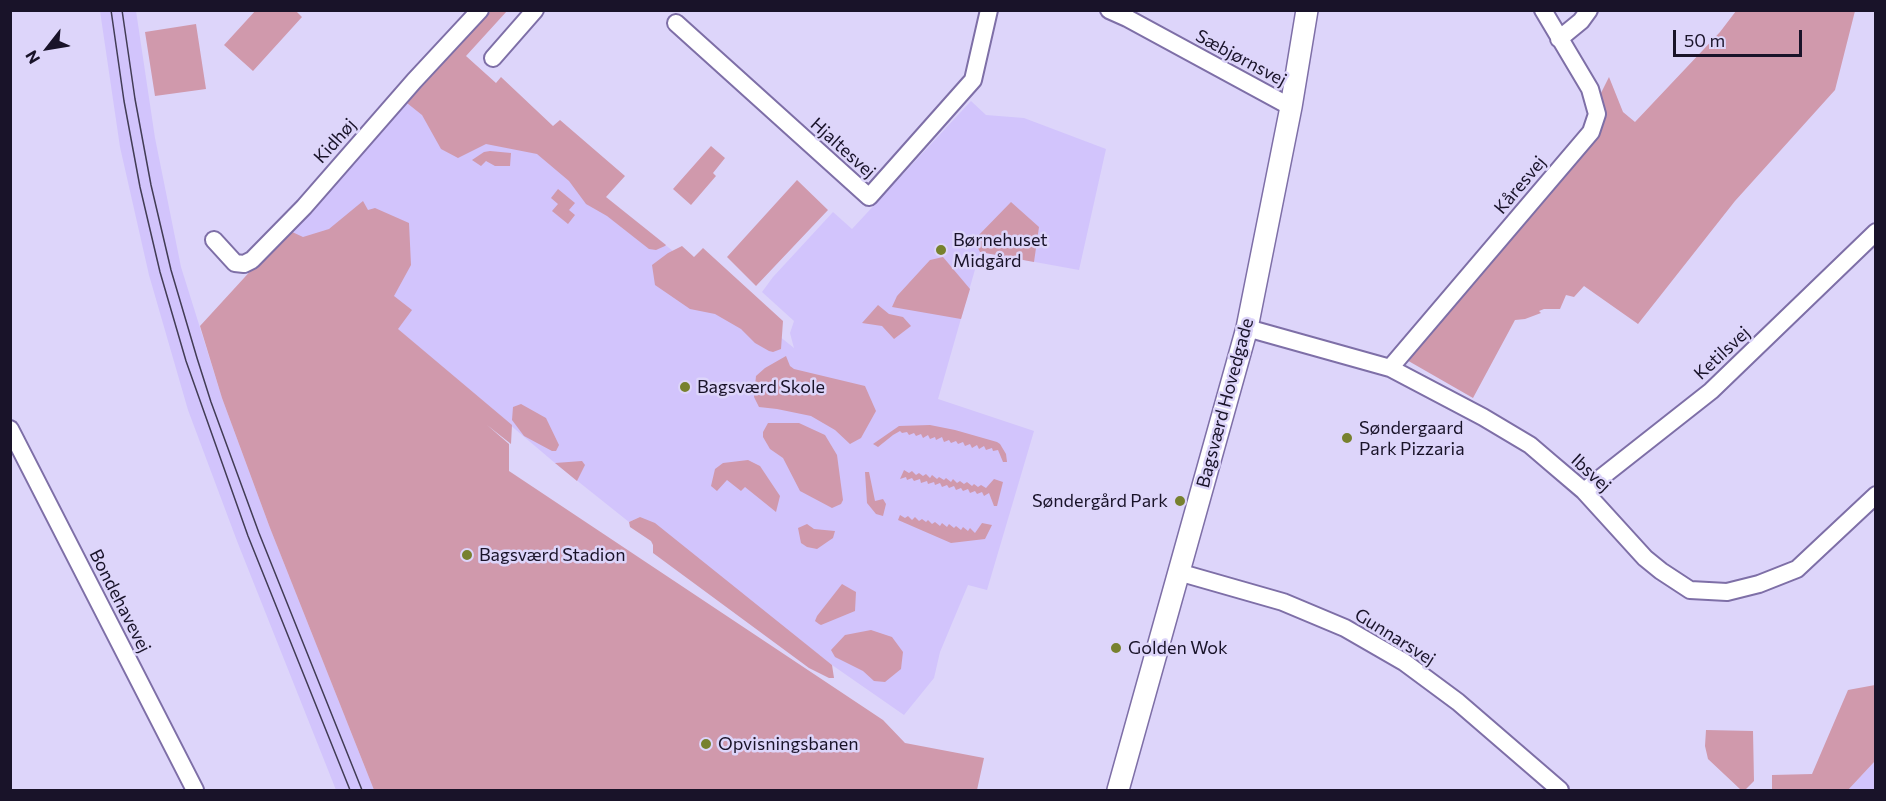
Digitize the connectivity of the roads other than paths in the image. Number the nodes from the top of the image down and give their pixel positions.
1 (480, 10) edge
2 (535, 10) edge
3 (989, 10) edge
4 (1109, 10) edge
5 (1307, 10) edge
6 (1543, 10) edge
7 (1589, 10) edge
8 (676, 23) dead end
9 (1559, 39) junction
10 (493, 58) dead end
11 (1291, 107) junction
12 (1875, 232) edge
13 (214, 240) dead end
14 (1247, 328) junction
15 (1390, 368) junction
16 (10, 429) edge
17 (1584, 491) junction
18 (1875, 495) edge
19 (1178, 572) junction
20 (195, 790) edge
21 (1118, 790) edge
22 (1560, 790) edge

1 - 13 street, Kidhøj
2 - 10 street
3 - 8 street, Hjaltesvej
4 - 11 street, Sæbjørnsvej
5 - 11 street, Bagsværd Hovedgade
6 - 9 street, Kåresvej
7 - 9 street
9 - 15 street, Kåresvej
11 - 14 street, Bagsværd Hovedgade
12 - 17 street, Ketilsvej
14 - 15 street, Ibsvej
14 - 19 street, Bagsværd Hovedgade
15 - 17 street, Ibsvej
16 - 20 street, Bondehavevej
17 - 18 street, Ibsvej
19 - 21 street, Bagsværd Hovedgade
19 - 22 street, Gunnarsvej

